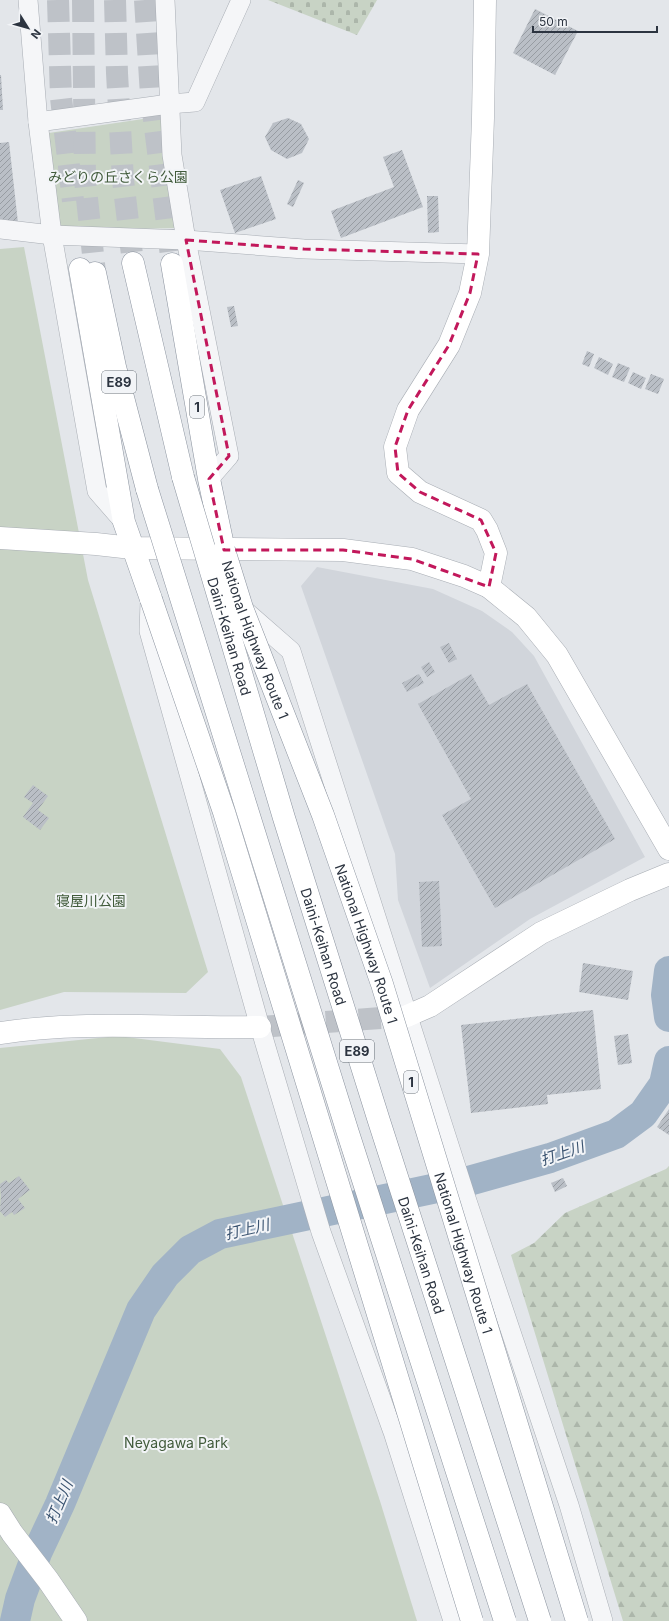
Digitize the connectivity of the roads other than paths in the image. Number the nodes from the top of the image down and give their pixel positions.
1 (28, 0) edge
2 (165, 0) edge
3 (241, 0) edge
4 (485, 0) edge
5 (169, 104) junction
6 (38, 122) junction
7 (0, 229) edge
8 (52, 235) junction
9 (186, 240) junction
10 (478, 254) junction
11 (133, 263) tunnel mouth
12 (172, 264) tunnel mouth
13 (209, 479) junction
14 (124, 522) junction
15 (0, 538) edge
16 (132, 548) junction
17 (224, 550) junction
18 (489, 587) junction
19 (151, 599) junction
20 (242, 608) junction
21 (669, 849) edge
22 (669, 874) edge
23 (407, 1016) junction
24 (260, 1027) junction
25 (0, 1033) edge
26 (0, 1514) edge
27 (76, 1621) edge
28 (453, 1621) edge
29 (472, 1621) edge
30 (505, 1621) edge
31 (540, 1621) edge
32 (577, 1621) edge
33 (603, 1621) edge

1 - 6 street
2 - 5 street
3 - 5 street
4 - 10 main road
5 - 6 street
5 - 9 street
6 - 8 street
7 - 8 street
8 - 9 street
8 - 14 street
9 - 10 street
9 - 13 street
10 - 18 main road
11 - 31 main road, Daini-Keihan Road / E89, bridge
12 - 13 main road, National Highway Route 1 / 1
13 - 17 main road, National Highway Route 1 / 1
14 - 16 main road
14 - 30 main road, E89, bridge
15 - 16 main road
16 - 17 main road
16 - 19 main road
17 - 18 main road
17 - 20 main road, National Highway Route 1 / 1, bridge
18 - 21 main road
19 - 24 street
19 - 29 main road, bridge
20 - 23 street
20 - 32 main road, National Highway Route 1 / 1, bridge
22 - 23 main road
23 - 33 street
24 - 25 main road
24 - 28 street
26 - 27 main road

